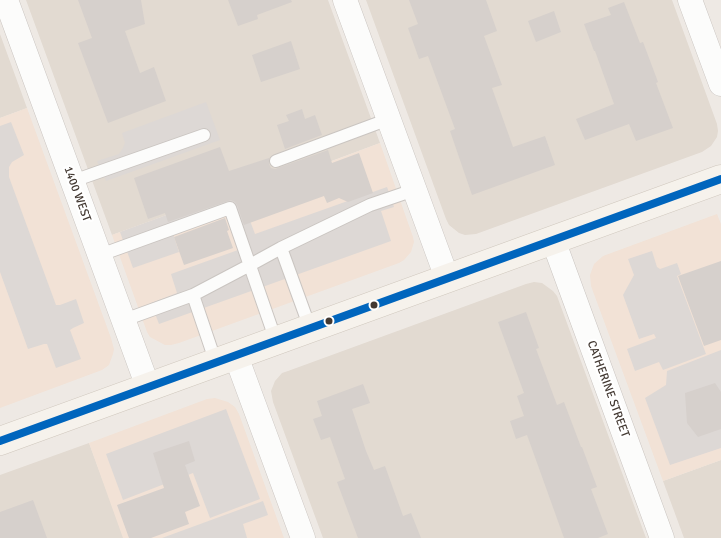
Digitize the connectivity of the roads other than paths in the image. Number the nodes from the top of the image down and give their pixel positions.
1 (6, 0) edge
2 (345, 0) edge
3 (690, 0) edge
4 (721, 84) edge
5 (389, 119) junction
6 (204, 135) dead end
7 (276, 160) dead end
8 (721, 178) edge
9 (73, 181) junction
10 (414, 190) junction
11 (553, 240) junction
12 (281, 248) junction
13 (100, 255) junction
14 (250, 265) junction
15 (447, 278) junction
16 (192, 295) junction
17 (124, 320) junction
18 (310, 328) junction
19 (276, 341) junction
20 (226, 359) junction
21 (148, 387) junction
22 (0, 441) edge
23 (303, 538) edge
24 (662, 538) edge

1 - 9 street, 1400 WEST
2 - 5 street
3 - 4 street
5 - 7 lane
5 - 10 street
6 - 9 lane
8 - 11 street
9 - 13 street, 1400 WEST
10 - 12 lane
10 - 15 street
11 - 15 street
11 - 24 street, CATHERINE STREET
12 - 14 lane
12 - 18 lane
13 - 14 lane
13 - 17 street, 1400 WEST
14 - 16 lane
14 - 19 lane
15 - 18 street
16 - 17 lane
16 - 20 lane
17 - 21 street, 1400 WEST
18 - 19 street
19 - 20 street
20 - 21 street
20 - 23 street
21 - 22 street

